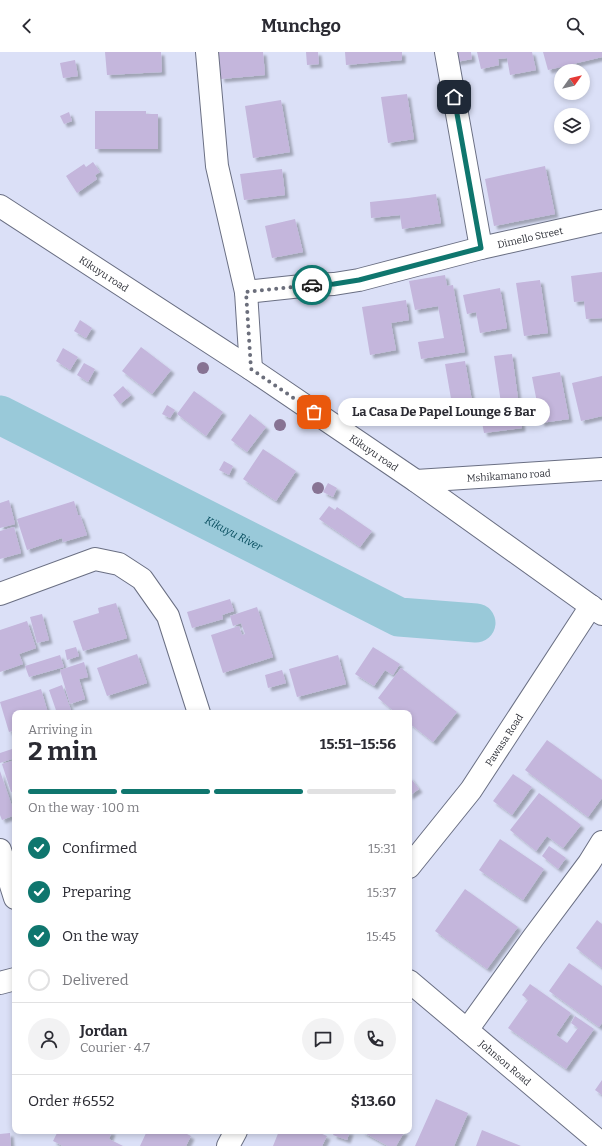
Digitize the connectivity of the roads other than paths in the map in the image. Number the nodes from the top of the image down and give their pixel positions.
1 (207, 52) edge
2 (446, 52) edge
3 (0, 206) edge
4 (602, 221) edge
5 (481, 248) junction
6 (246, 292) junction
7 (251, 369) junction
8 (602, 470) edge
9 (416, 481) junction
10 (0, 594) edge
11 (597, 610) edge
12 (198, 710) edge
13 (602, 842) edge
14 (0, 850) edge
15 (412, 863) edge
16 (12, 888) edge
17 (12, 980) edge
18 (0, 983) edge
19 (412, 983) edge
20 (467, 1030) junction
21 (234, 1134) edge
22 (602, 1144) edge
23 (228, 1146) edge

1 - 6 street
2 - 5 street
3 - 7 street, Kikuyu road
4 - 5 street, Dimello Street
5 - 6 street, Dimello Street
6 - 7 street
7 - 9 street, Kikuyu road
8 - 9 street, Mshikamano road
9 - 11 street, Kikuyu road
10 - 12 street
11 - 15 street, Pawasa Road
13 - 20 street
14 - 16 street
17 - 18 street
19 - 20 street, Johnson Road
20 - 22 street, Johnson Road
21 - 23 street

